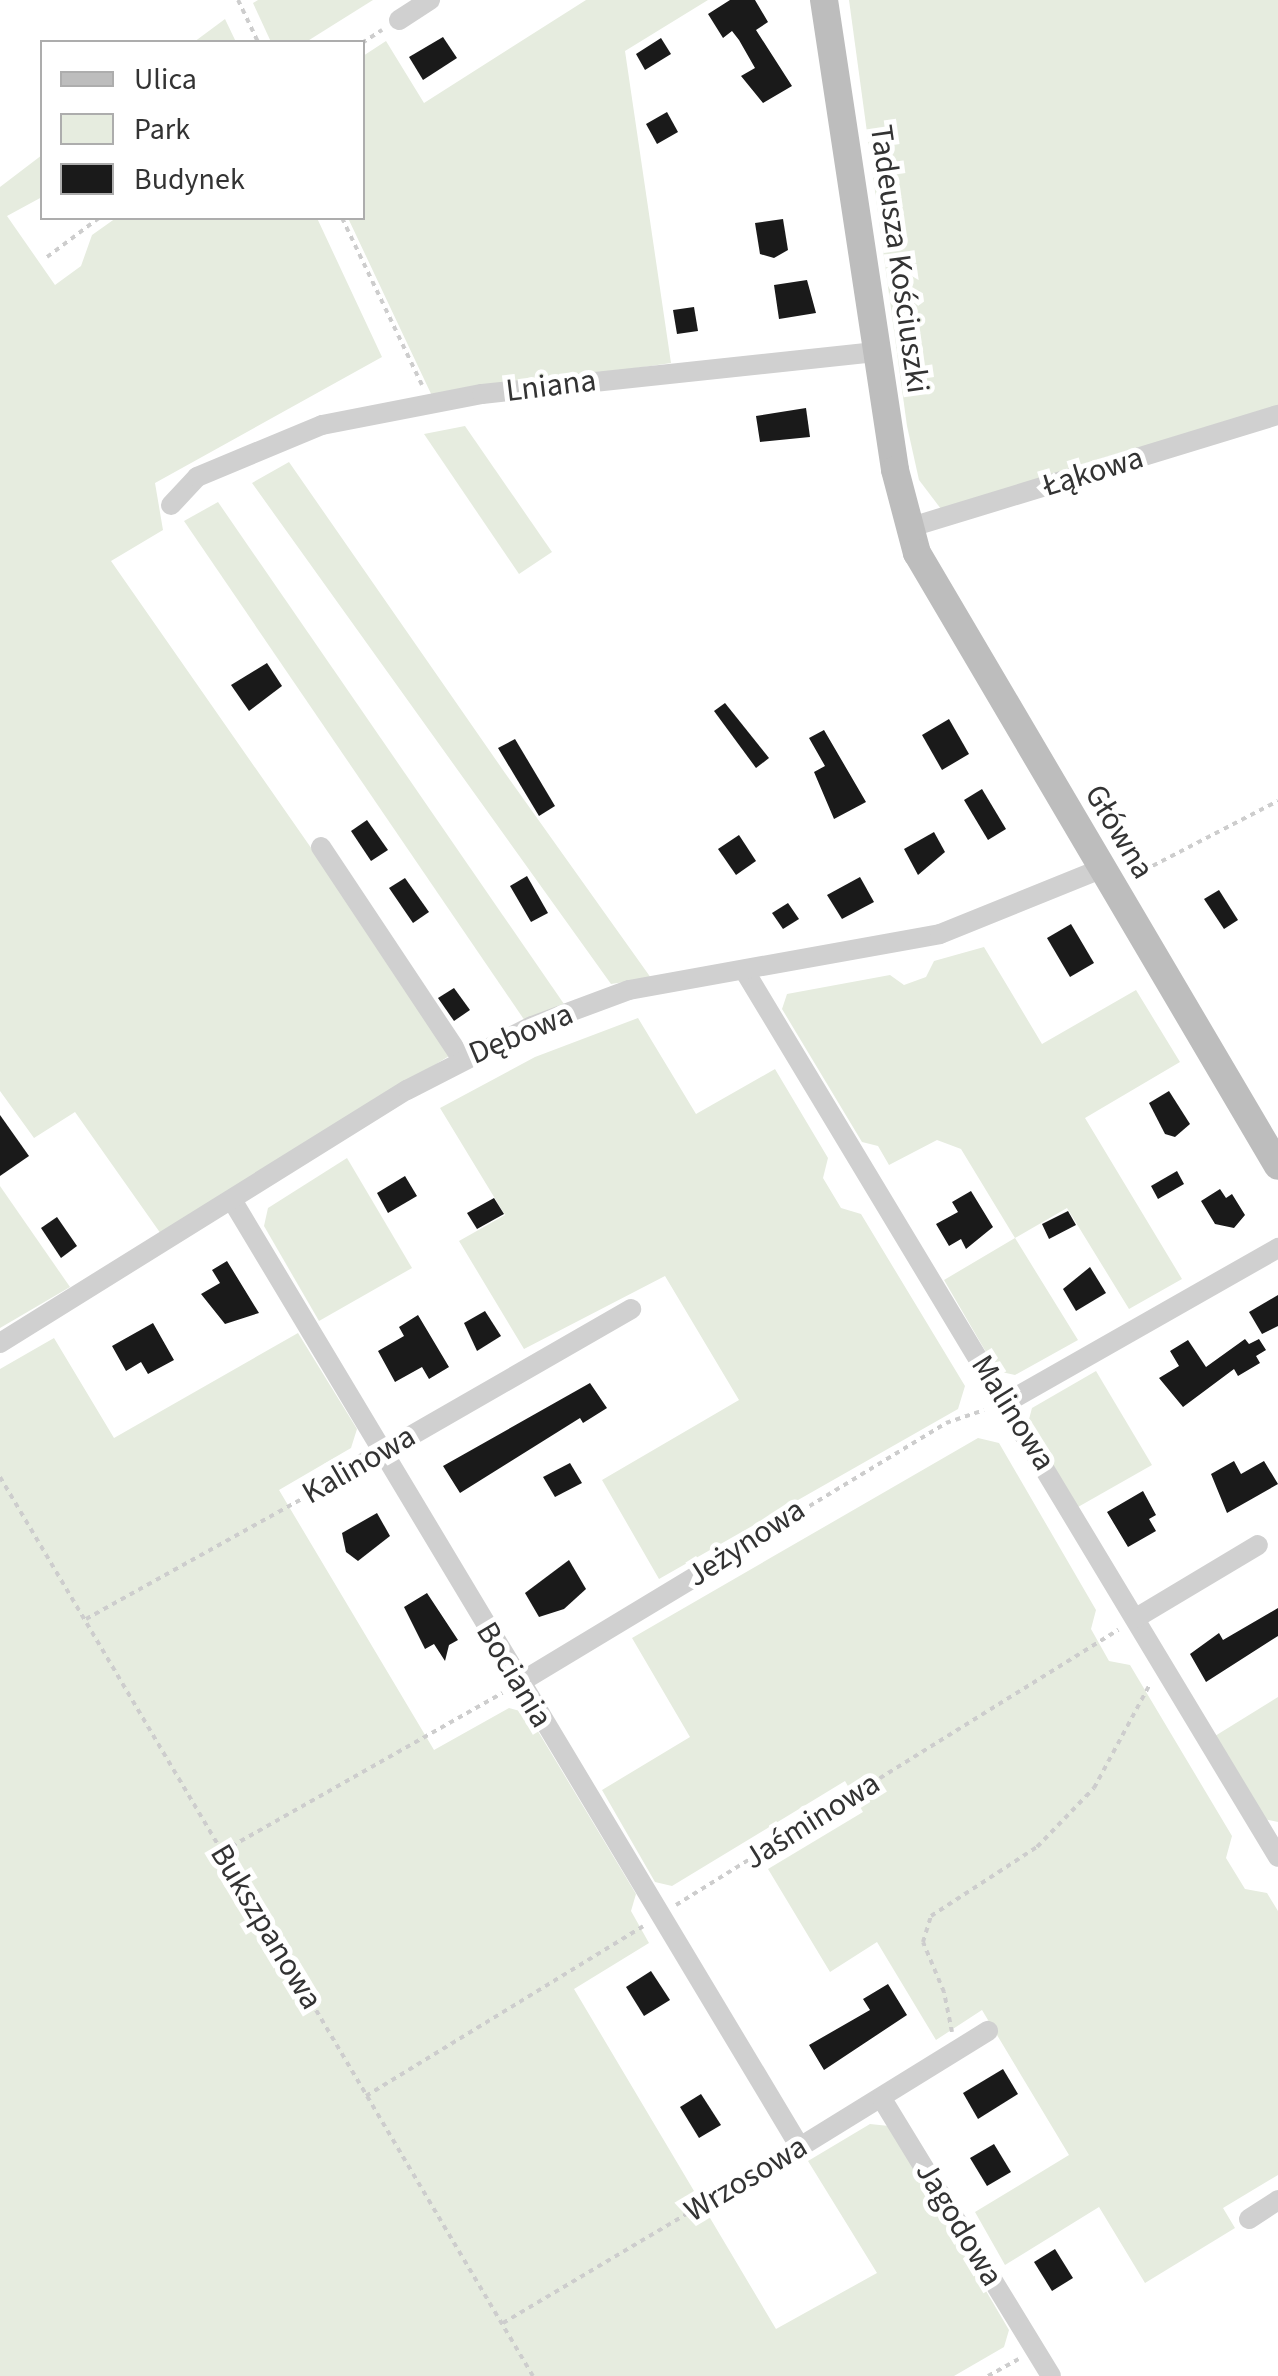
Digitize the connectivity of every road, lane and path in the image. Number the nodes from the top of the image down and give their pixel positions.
1 (238, 0) edge
2 (430, 0) edge
3 (824, 0) edge
4 (399, 20) dead end
5 (257, 40) edge
6 (97, 220) edge
7 (343, 220) edge
8 (47, 257) dead end
9 (878, 352) junction
10 (431, 405) junction
11 (1278, 415) edge
12 (171, 505) dead end
13 (908, 528) junction
14 (1278, 801) edge
15 (321, 847) dead end
16 (1103, 873) junction
17 (744, 970) junction
18 (462, 1058) junction
19 (1278, 1166) edge
20 (232, 1200) junction
21 (1278, 1248) edge
22 (631, 1309) dead end
23 (0, 1343) edge
24 (1007, 1402) junction
25 (379, 1454) junction
26 (0, 1477) edge
27 (320, 1488) joint
28 (1258, 1545) dead end
29 (706, 1570) joint
30 (1136, 1618) junction
31 (86, 1619) junction
32 (1154, 1650) junction
33 (519, 1683) junction
34 (1275, 1845) edge
35 (221, 1852) junction
36 (660, 1915) junction
37 (988, 2031) dead end
38 (956, 2051) junction
39 (366, 2096) junction
40 (882, 2099) junction
41 (800, 2147) junction
42 (1278, 2200) edge
43 (1249, 2219) dead end
44 (502, 2324) junction
45 (1036, 2349) junction
46 (534, 2376) edge
47 (988, 2376) edge
48 (1051, 2376) edge

1 - 5 path
2 - 4 street
3 - 9 street, Tadeusza Kościuszki
6 - 8 path
7 - 10 path
9 - 10 street, Lniana
9 - 13 street, Tadeusza Kościuszki
10 - 12 street, Lniana
11 - 13 street, Łąkowa
13 - 16 street, Główna
14 - 16 path
15 - 18 street
16 - 17 street, Dębowa
16 - 19 street, Główna
17 - 18 street, Dębowa
17 - 24 street, Malinowa
18 - 20 street, Dębowa
20 - 23 street, Dębowa
20 - 25 street, Bociania
21 - 24 street
22 - 25 street, Kalinowa
24 - 29 path, Jeżynowa
24 - 30 street, Malinowa
25 - 27 street, Kalinowa
25 - 33 street, Bociania
26 - 31 path, Bukszpanowa
27 - 31 path, Kalinowa
28 - 30 street
29 - 33 street, Jeżynowa
30 - 32 street, Malinowa
30 - 36 path, Jaśminowa
31 - 35 path, Bukszpanowa
32 - 34 street, Malinowa
32 - 38 path
33 - 35 path
33 - 36 street, Bociania
35 - 39 path, Bukszpanowa
36 - 39 path, Jaśminowa
36 - 41 street, Bociania
37 - 38 street, Wrzosowa
38 - 40 street, Wrzosowa
39 - 44 path, Bukszpanowa
40 - 41 street, Wrzosowa
40 - 45 street, Jagodowa
41 - 44 path, Wrzosowa
42 - 43 street
44 - 46 path, Bukszpanowa
45 - 47 path
45 - 48 street, Jagodowa

